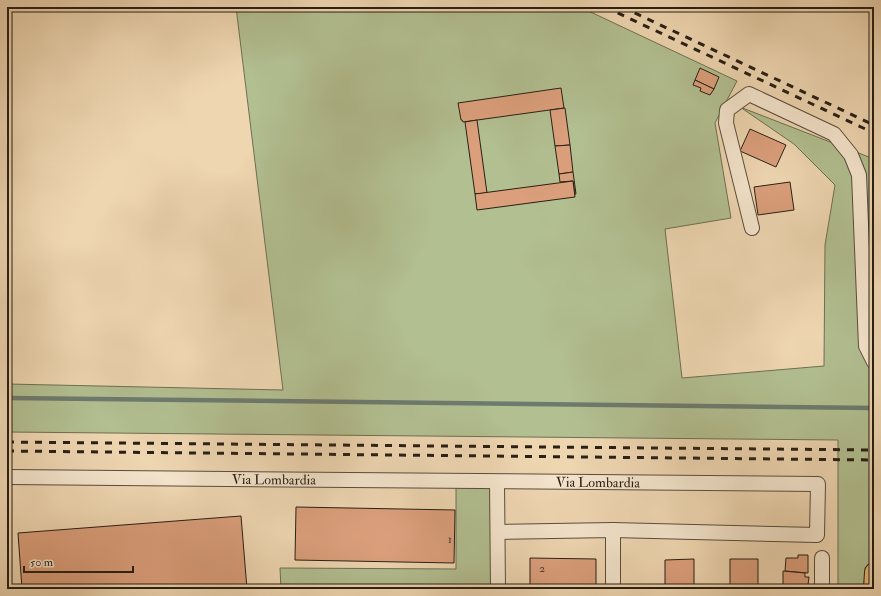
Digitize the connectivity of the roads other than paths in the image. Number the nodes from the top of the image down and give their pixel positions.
1 (752, 228) dead end
2 (874, 362) edge
3 (7, 477) edge
4 (497, 482) junction
5 (613, 530) junction
6 (498, 532) junction
7 (822, 558) dead end
8 (874, 572) edge
9 (498, 589) edge
10 (613, 589) edge
11 (822, 589) edge
12 (873, 589) edge

1 - 2 street
3 - 4 street, Via Lombardia
4 - 5 street, Via Lombardia
4 - 6 street
5 - 6 street, Via Lombardia
5 - 10 street
6 - 9 street
7 - 11 street
8 - 12 main road

